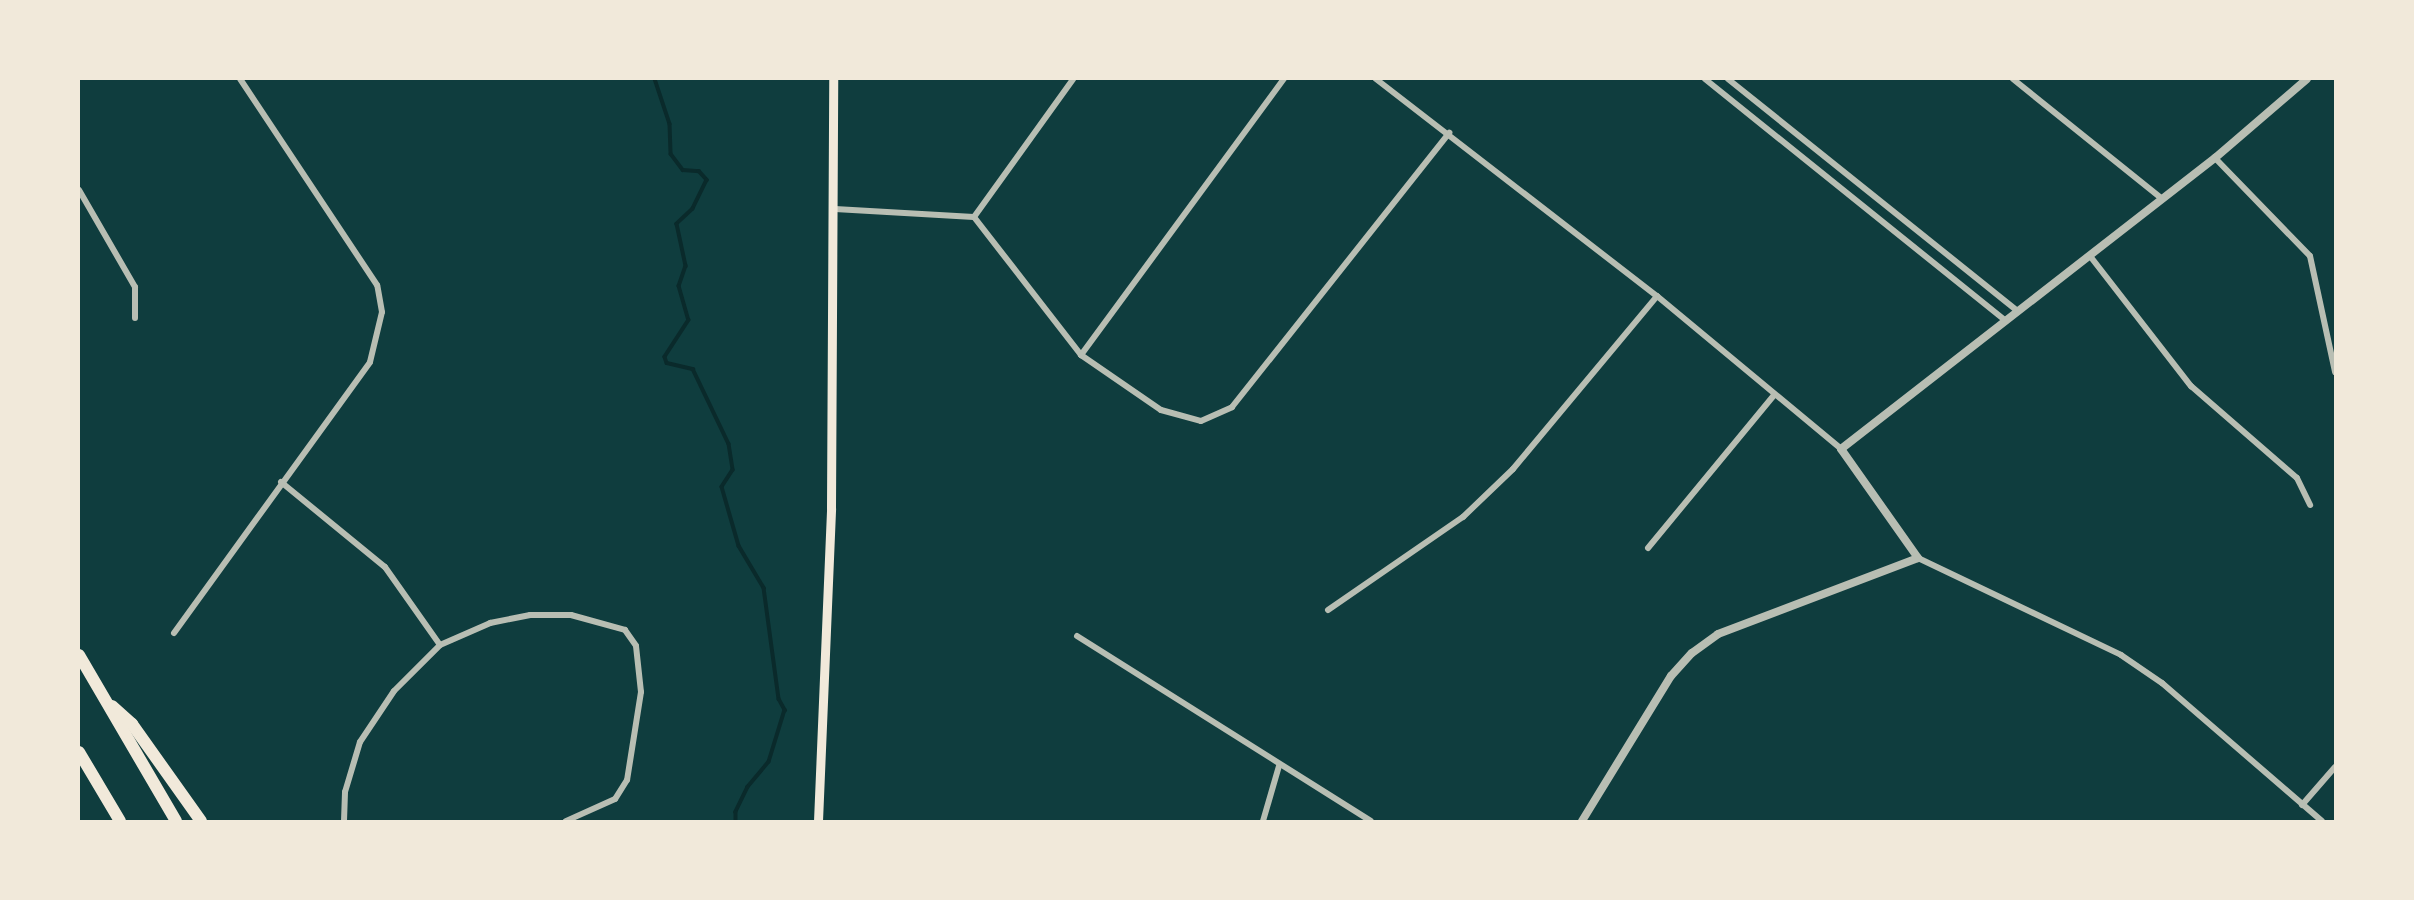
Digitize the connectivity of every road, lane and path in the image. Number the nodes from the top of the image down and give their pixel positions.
1 (240, 79) edge
2 (832, 79) edge
3 (1073, 79) edge
4 (1284, 79) edge
5 (1376, 79) edge
6 (1705, 79) edge
7 (1728, 79) edge
8 (2013, 79) edge
9 (2307, 79) edge
10 (1449, 133) junction
11 (2215, 158) junction
12 (79, 190) edge
13 (2162, 199) junction
14 (835, 209) junction
15 (974, 217) junction
16 (2090, 256) junction
17 (1657, 296) junction
18 (2015, 309) junction
19 (135, 318) dead end
20 (2003, 319) junction
21 (1081, 355) junction
22 (2335, 372) edge
23 (1774, 395) junction
24 (1841, 449) junction
25 (282, 482) junction
26 (2310, 505) dead end
27 (1648, 548) dead end
28 (1918, 558) junction
29 (1328, 610) dead end
30 (174, 633) dead end
31 (1077, 636) dead end
32 (440, 645) junction
33 (79, 655) edge
34 (104, 699) junction
35 (79, 752) edge
36 (1279, 766) junction
37 (2335, 767) edge
38 (2302, 805) junction
39 (120, 821) edge
40 (177, 821) edge
41 (201, 821) edge
42 (344, 821) edge
43 (566, 821) edge
44 (818, 821) edge
45 (1263, 821) edge
46 (1371, 821) edge
47 (1582, 821) edge
48 (2322, 821) edge

1 - 25 street
2 - 14 main road
3 - 15 street
4 - 21 street
5 - 10 street
6 - 20 street
7 - 18 street
8 - 13 street
9 - 11 street
10 - 17 street
10 - 21 street
11 - 13 street
11 - 22 street
12 - 19 street
13 - 16 street
14 - 15 street
14 - 44 main road
15 - 21 street
16 - 18 street
16 - 26 street
17 - 23 street
17 - 29 street
18 - 20 street
20 - 24 street
23 - 24 street
23 - 27 street
24 - 28 street
25 - 30 street
25 - 32 street
28 - 38 street
28 - 47 street
31 - 36 street
32 - 42 street
32 - 43 street
33 - 34 highway
34 - 40 highway
34 - 41 highway
35 - 39 highway
36 - 45 street
36 - 46 street
37 - 38 street
38 - 48 street

